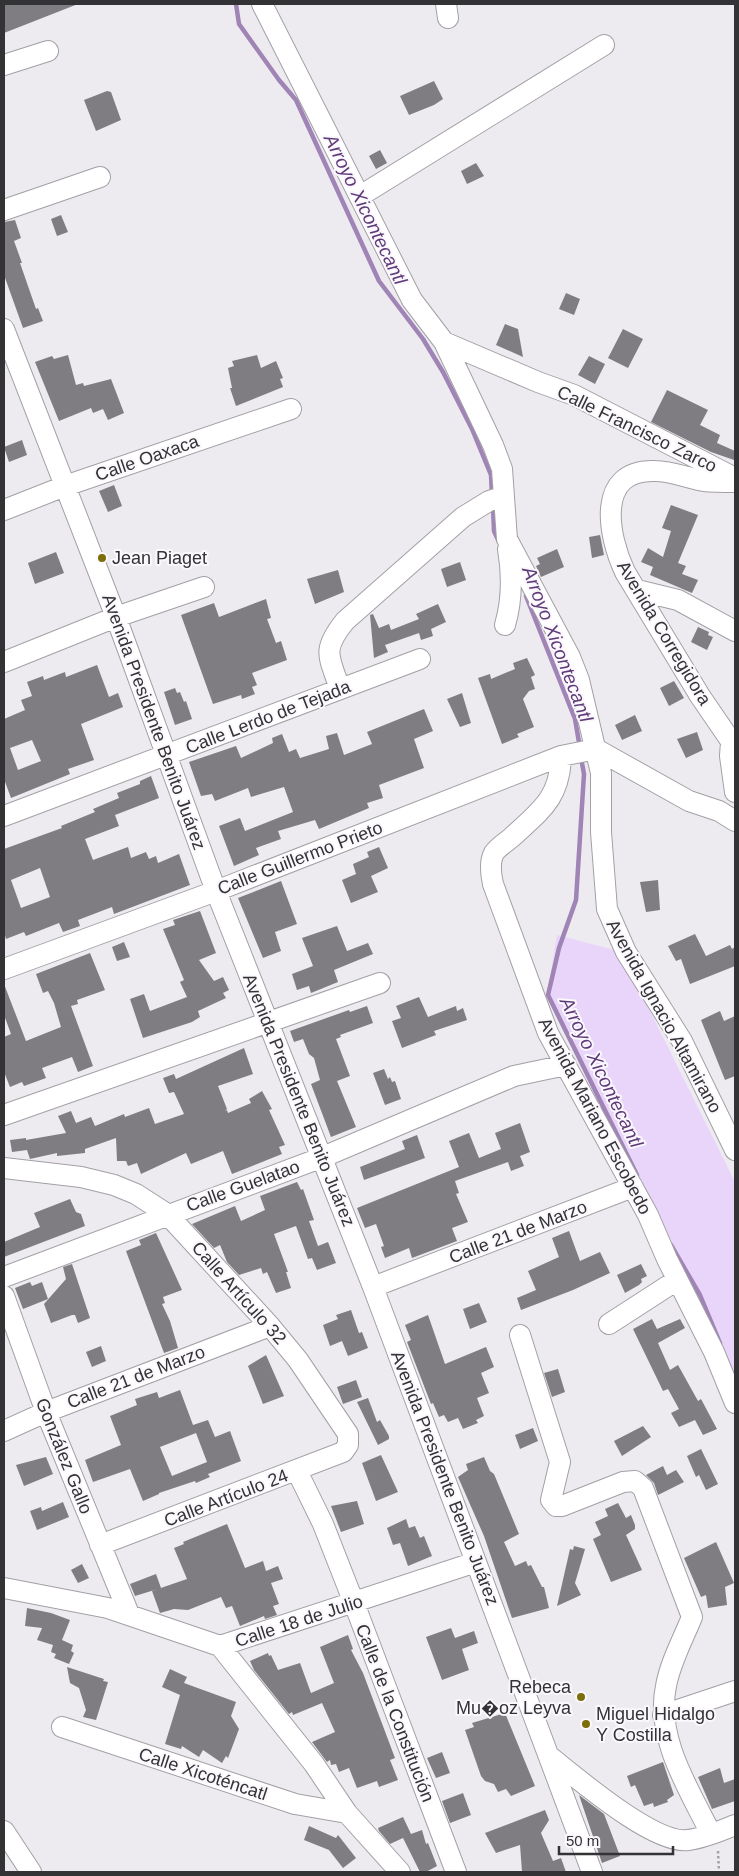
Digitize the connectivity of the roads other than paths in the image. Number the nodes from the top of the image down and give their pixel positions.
1 (262, 4) edge
2 (604, 45) dead end
3 (48, 51) dead end
4 (4, 65) edge
5 (100, 177) dead end
6 (360, 196) junction
7 (4, 210) edge
8 (4, 329) edge
9 (444, 342) junction
10 (9, 360) edge
11 (291, 409) dead end
12 (735, 480) edge
13 (65, 486) junction
14 (502, 497) junction
15 (4, 510) edge
16 (507, 540) junction
17 (204, 587) dead end
18 (637, 590) junction
19 (116, 617) junction
20 (504, 625) dead end
21 (735, 631) edge
22 (420, 659) dead end
23 (4, 662) edge
24 (340, 689) junction
25 (733, 745) edge
26 (596, 749) junction
27 (166, 756) junction
28 (561, 756) junction
29 (735, 792) edge
30 (4, 816) edge
31 (735, 821) edge
32 (216, 891) junction
33 (4, 969) edge
34 (380, 983) dead end
35 (270, 1023) junction
36 (566, 1065) junction
37 (4, 1115) edge
38 (735, 1150) edge
39 (322, 1157) junction
40 (4, 1168) edge
41 (633, 1187) junction
42 (167, 1214) junction
43 (4, 1277) edge
44 (677, 1280) junction
45 (373, 1287) junction
46 (4, 1296) edge
47 (609, 1324) dead end
48 (270, 1326) junction
49 (520, 1335) dead end
50 (735, 1403) edge
51 (46, 1412) junction
52 (4, 1431) edge
53 (348, 1444) joint
54 (297, 1471) junction
55 (100, 1545) junction
56 (476, 1562) junction
57 (4, 1588) edge
58 (354, 1603) junction
59 (129, 1614) junction
60 (220, 1646) junction
61 (735, 1691) edge
62 (663, 1715) junction
63 (62, 1728) dead end
64 (549, 1755) junction
65 (347, 1813) junction
66 (721, 1830) edge
67 (4, 1831) edge
68 (31, 1872) edge
69 (400, 1872) edge
70 (456, 1872) edge
71 (592, 1872) edge

1 - 6 street, Avenida Ignacio Altamirano
2 - 6 street
3 - 4 street
5 - 7 street
6 - 9 street, Avenida Ignacio Altamirano
8 - 10 street, Avenida Presidente Benito Juárez
9 - 12 street, Calle Francisco Zarco
9 - 14 street, Avenida Ignacio Altamirano
10 - 13 street, Avenida Presidente Benito Juárez
11 - 13 street, Calle Oaxaca
12 - 18 street, Avenida Corregidora
13 - 15 street, Calle Oaxaca
13 - 19 street, Avenida Presidente Benito Juárez
14 - 16 street, Avenida Ignacio Altamirano
14 - 24 street
16 - 20 street
16 - 26 street, Avenida Ignacio Altamirano
17 - 19 street
18 - 21 street
18 - 25 street, Avenida Corregidora
19 - 23 street
19 - 27 street, Avenida Presidente Benito Juárez
22 - 24 street, Calle Lerdo de Tejada
24 - 27 street, Calle Lerdo de Tejada
25 - 29 street
26 - 28 street, Calle Guillermo Prieto
26 - 31 street
26 - 38 street, Avenida Ignacio Altamirano
27 - 30 street, Calle Lerdo de Tejada
27 - 32 street, Avenida Presidente Benito Juárez
28 - 32 street, Calle Guillermo Prieto
28 - 36 street, Avenida Mariano Escobedo
32 - 33 street, Calle Guillermo Prieto
32 - 35 street, Avenida Presidente Benito Juárez
34 - 35 street
35 - 37 street
35 - 39 street, Avenida Presidente Benito Juárez
36 - 39 street, Calle Guelatao
36 - 41 street, Avenida Mariano Escobedo
39 - 42 street, Calle Guelatao
39 - 45 street, Avenida Presidente Benito Juárez
40 - 42 street, Calle Artículo 32
41 - 44 street, Avenida Mariano Escobedo
41 - 45 street, Calle 21 de Marzo
42 - 43 street, Calle Guelatao
42 - 48 street, Calle Artículo 32
44 - 47 street
44 - 50 street, Avenida Mariano Escobedo
45 - 56 street, Avenida Presidente Benito Juárez
46 - 51 street, González Gallo
48 - 51 street, Calle 21 de Marzo
48 - 53 street, Calle Artículo 32
49 - 62 street
51 - 52 street, Calle 21 de Marzo
51 - 55 street, González Gallo
53 - 54 street, Calle Artículo 24
54 - 55 street, Calle Artículo 24
54 - 58 street, Calle de la Constitución
55 - 59 street, González Gallo
56 - 58 street, Calle 18 de Julio
56 - 64 street, Avenida Presidente Benito Juárez
57 - 59 street, Calle 18 de Julio
58 - 60 street, Calle 18 de Julio
58 - 70 street, Calle de la Constitución
59 - 60 street, Calle 18 de Julio
60 - 65 street
61 - 62 street
62 - 66 street
63 - 65 street, Calle Xicoténcatl
64 - 66 street
64 - 71 street, Avenida Presidente Benito Juárez
65 - 69 street
67 - 68 street

